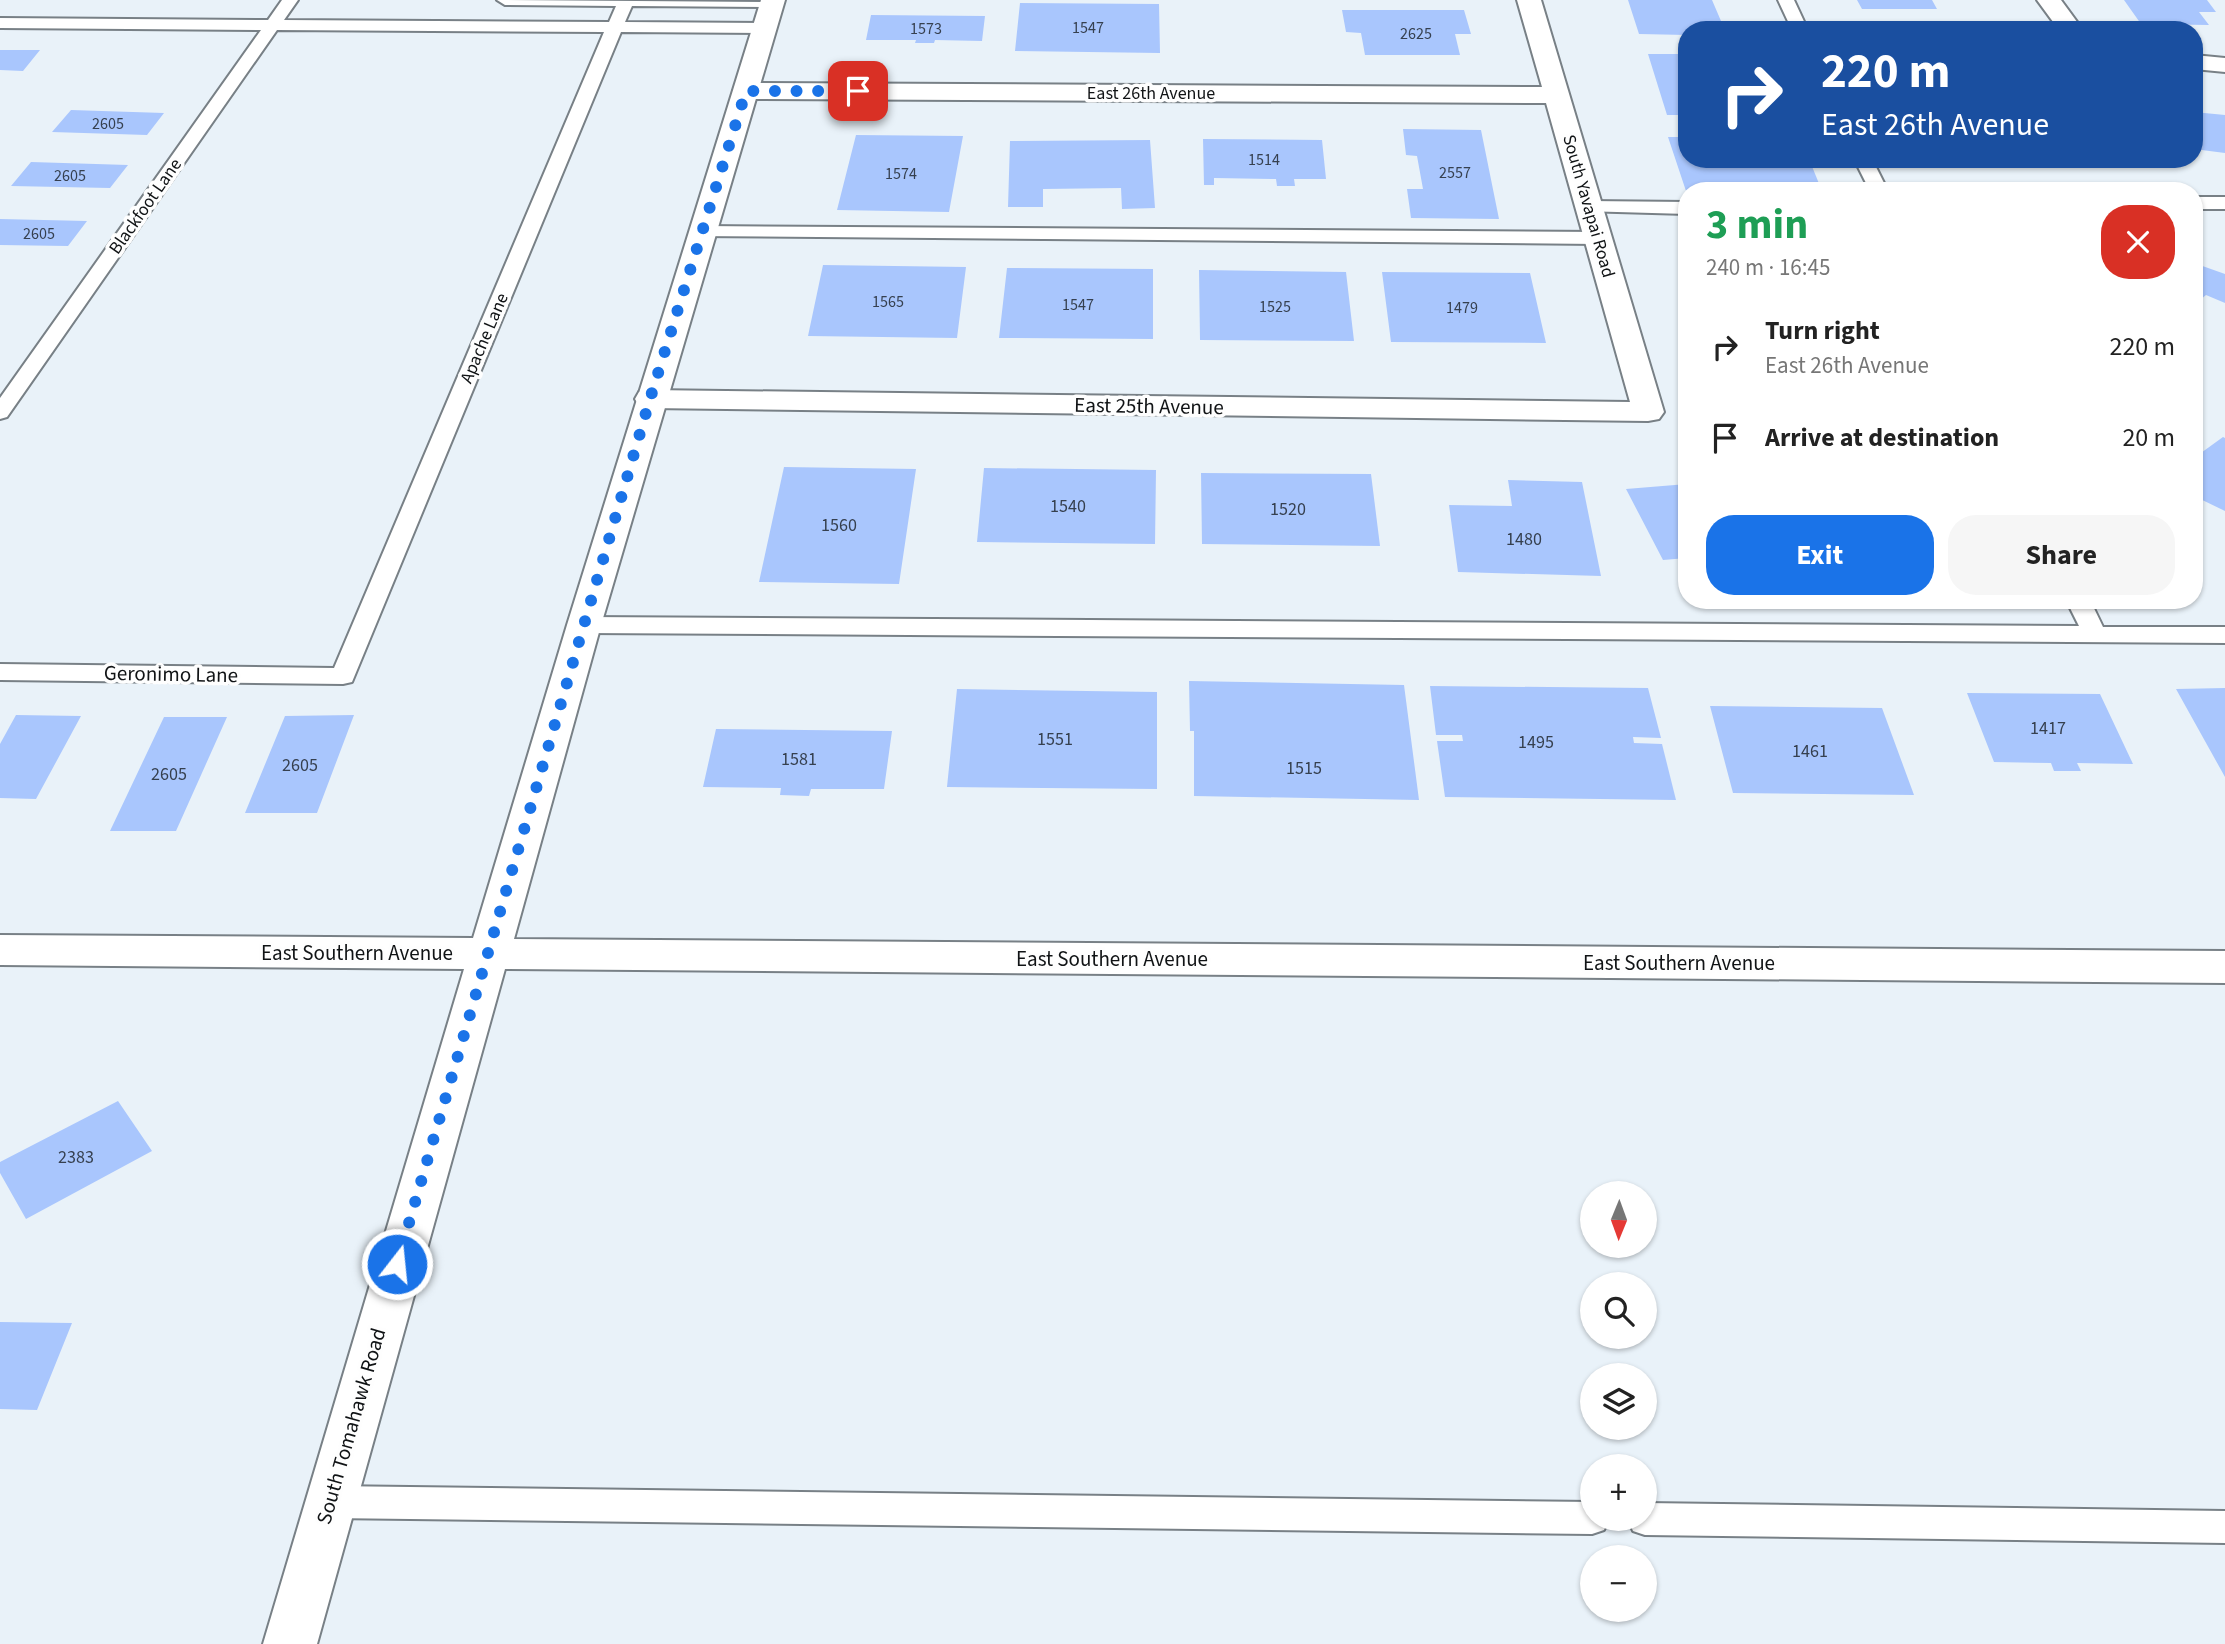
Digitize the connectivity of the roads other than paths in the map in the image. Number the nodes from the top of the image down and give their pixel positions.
1 (290, 0) edge
2 (505, 0) edge
3 (1529, 0) edge
4 (1786, 0) edge
5 (2049, 0) edge
6 (625, 1) edge
7 (770, 10) edge
8 (1796, 21) edge
9 (2064, 21) edge
10 (0, 23) edge
11 (273, 24) junction
12 (614, 27) junction
13 (2203, 63) edge
14 (2225, 65) edge
15 (746, 91) junction
16 (1557, 95) junction
17 (2203, 203) edge
18 (2225, 203) edge
19 (1589, 207) junction
20 (1678, 208) edge
21 (702, 232) junction
22 (1598, 238) junction
23 (650, 399) junction
24 (1648, 412) joint
25 (0, 413) edge
26 (2082, 609) edge
27 (584, 625) junction
28 (2095, 635) junction
29 (2225, 635) edge
30 (0, 673) edge
31 (343, 676) joint
32 (0, 950) edge
33 (488, 954) junction
34 (2225, 967) edge
35 (330, 1502) junction
36 (1580, 1518) edge
37 (1657, 1519) edge
38 (2225, 1527) edge
39 (290, 1644) edge

1 - 11 lane, Blackfoot Lane
2 - 6 lane
3 - 16 street, South Yavapai Road
4 - 8 lane
5 - 9 street
6 - 7 lane
6 - 12 lane, Apache Lane
7 - 12 lane
7 - 15 street, South Tomahawk Road
10 - 11 lane
11 - 12 lane
11 - 25 lane, Blackfoot Lane
12 - 31 lane, Apache Lane
13 - 14 street
15 - 16 street, East 26th Avenue
15 - 21 street, South Tomahawk Road
16 - 19 street, South Yavapai Road
17 - 18 lane
19 - 20 lane
19 - 22 street, South Yavapai Road
21 - 22 lane
21 - 23 street, South Tomahawk Road
22 - 24 street, South Yavapai Road
23 - 24 street, East 25th Avenue
23 - 27 street, South Tomahawk Road
26 - 28 lane
27 - 28 lane
27 - 33 street, South Tomahawk Road
28 - 29 lane
30 - 31 lane, Geronimo Lane
32 - 33 street, East Southern Avenue
33 - 34 street, East Southern Avenue
33 - 35 street, South Tomahawk Road
35 - 36 lane
35 - 39 street, South Tomahawk Road
37 - 38 lane

